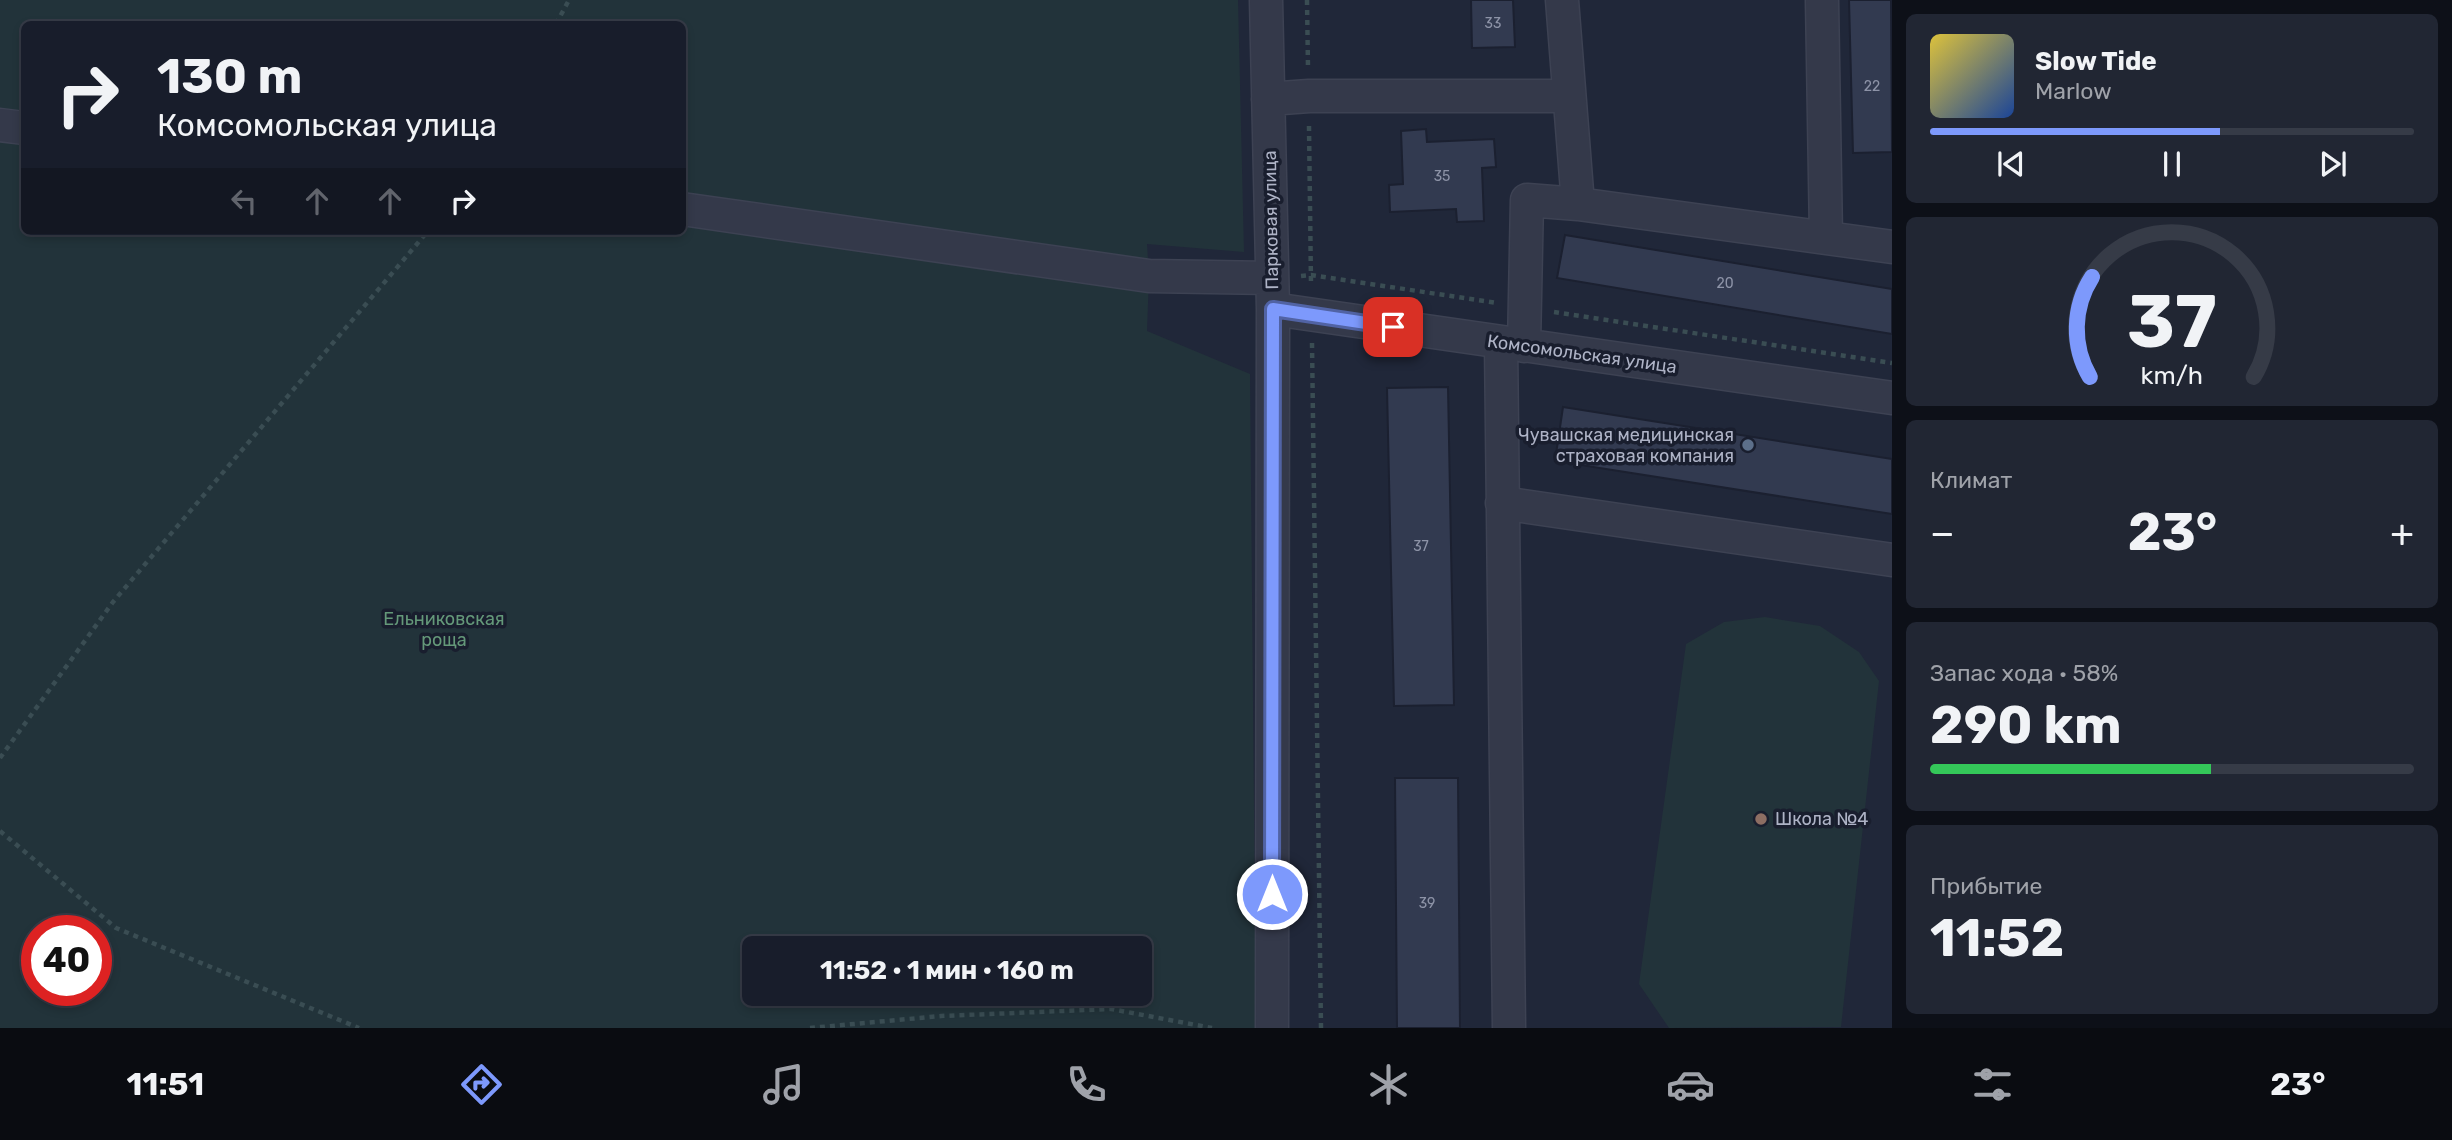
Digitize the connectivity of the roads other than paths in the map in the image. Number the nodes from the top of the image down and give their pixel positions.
1 (1266, 0) edge
2 (1562, 0) edge
3 (1822, 0) edge
4 (1568, 96) junction
5 (1268, 99) junction
6 (0, 125) edge
7 (21, 128) edge
8 (1578, 204) junction
9 (686, 210) edge
10 (1826, 237) junction
11 (1892, 247) edge
12 (1272, 278) junction
13 (1273, 309) junction
14 (1512, 344) junction
15 (1892, 398) edge
16 (1503, 503) junction
17 (1892, 560) edge
18 (1272, 1028) edge
19 (1509, 1028) edge

1 - 5 street, Парковая улица
2 - 4 street
3 - 10 street
4 - 5 street
4 - 8 street
5 - 12 street, Парковая улица
6 - 7 street
8 - 10 street
8 - 14 street
9 - 12 street
10 - 11 street
12 - 13 street, Парковая улица
13 - 14 street, Комсомольская улица
13 - 18 street, Парковая улица
14 - 15 street, Комсомольская улица
14 - 16 street
16 - 17 street
16 - 19 street

